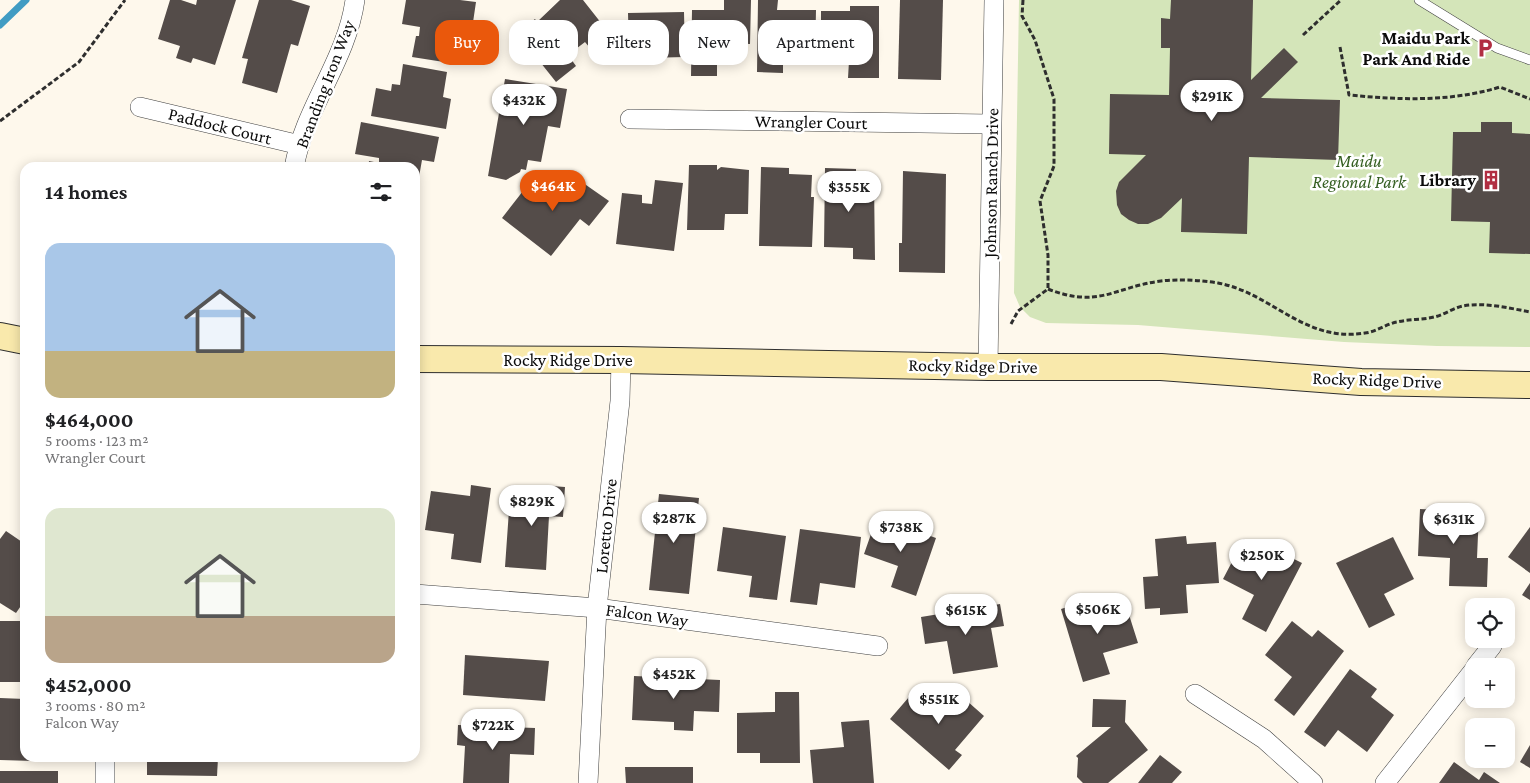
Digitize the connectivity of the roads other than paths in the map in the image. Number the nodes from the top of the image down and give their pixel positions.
1 (355, 0) edge
2 (994, 0) edge
3 (1419, 0) edge
4 (1530, 60) edge
5 (140, 106) dead end
6 (630, 119) dead end
7 (991, 124) junction
8 (300, 145) junction
9 (296, 162) edge
10 (0, 336) edge
11 (20, 340) edge
12 (420, 359) edge
13 (621, 360) junction
14 (988, 367) junction
15 (1530, 385) edge
16 (420, 594) edge
17 (597, 608) junction
18 (878, 646) dead end
19 (1490, 648) edge
20 (1482, 658) edge
21 (1465, 681) edge
22 (1195, 694) dead end
23 (105, 762) edge
24 (105, 783) edge
25 (588, 783) edge
26 (1313, 783) edge
27 (1385, 783) edge

1 - 8 street, Branding Iron Way
2 - 7 street, Johnson Ranch Drive
3 - 4 lane
5 - 8 street, Paddock Court
6 - 7 street, Wrangler Court
7 - 14 street, Johnson Ranch Drive
8 - 9 street, Branding Iron Way
10 - 11 main road
12 - 13 main road, Rocky Ridge Drive
13 - 14 main road, Rocky Ridge Drive
13 - 17 street, Loretto Drive
14 - 15 main road, Rocky Ridge Drive
16 - 17 street, Falcon Way
17 - 18 street, Falcon Way
17 - 25 street, Loretto Drive
19 - 20 street
21 - 27 street
22 - 26 street
23 - 24 street

